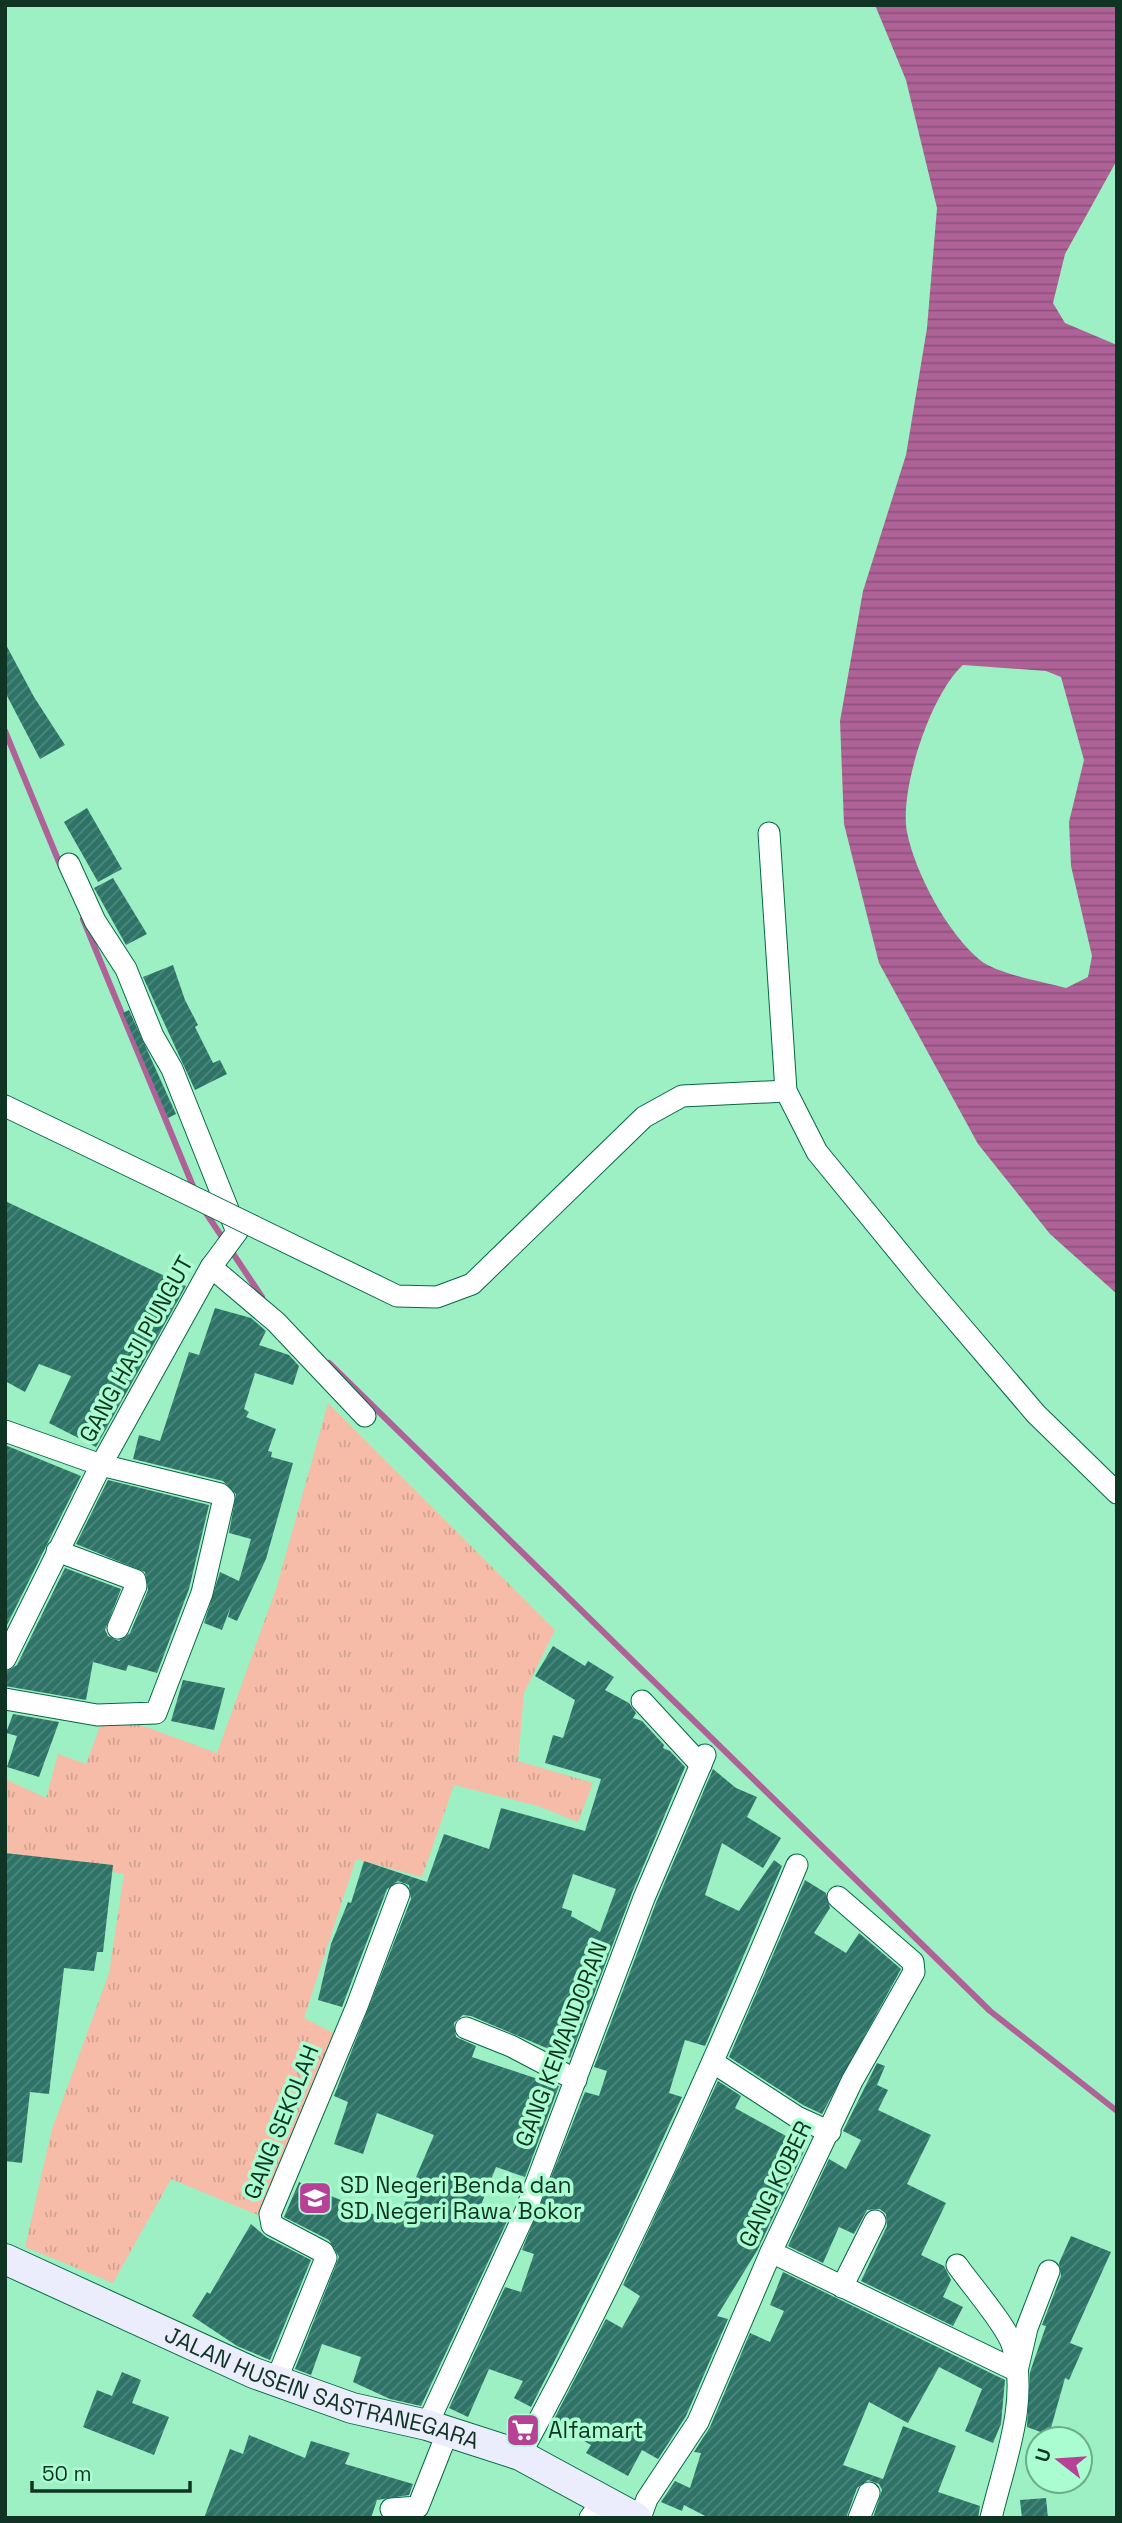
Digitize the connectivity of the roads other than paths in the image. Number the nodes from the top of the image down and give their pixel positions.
1 (769, 833) dead end
2 (69, 864) dead end
3 (786, 1091) junction
4 (5, 1106) edge
5 (214, 1262) junction
6 (365, 1416) dead end
7 (5, 1431) edge
8 (102, 1465) junction
9 (1117, 1493) edge
10 (57, 1551) junction
11 (118, 1628) dead end
12 (5, 1660) edge
13 (5, 1699) edge
14 (642, 1701) dead end
15 (797, 1865) dead end
16 (399, 1894) dead end
17 (838, 1897) dead end
18 (466, 2028) dead end
19 (714, 2063) junction
20 (576, 2081) junction
21 (830, 2132) junction
22 (875, 2221) dead end
23 (771, 2252) junction
24 (5, 2259) edge
25 (957, 2265) dead end
26 (1049, 2271) dead end
27 (842, 2287) junction
28 (1017, 2371) junction
29 (276, 2381) junction
30 (438, 2428) junction
31 (520, 2455) junction
32 (869, 2493) dead end
33 (596, 2509) edge
34 (391, 2510) dead end
35 (638, 2518) edge
36 (859, 2518) edge
37 (991, 2518) edge

1 - 3 street
2 - 5 street, GANG HAJI PUNGUT
3 - 4 street, bridge
3 - 9 street
5 - 6 street
5 - 8 street, GANG HAJI PUNGUT
7 - 8 street, GANG HAJI PUNGUT
8 - 10 street, GANG HAJI PUNGUT
8 - 13 street, GANG HAJI PUNGUT
10 - 11 street
10 - 12 street, GANG HAJI PUNGUT
14 - 20 street, GANG KEMANDORAN
15 - 19 street
16 - 29 street, GANG SEKOLAH
17 - 21 street, GANG KOBER
18 - 20 street
19 - 21 street
19 - 31 street
20 - 30 street, GANG KEMANDORAN
21 - 23 street, GANG KOBER
22 - 27 street
23 - 27 street
23 - 35 street, GANG KOBER
24 - 29 main road, JALAN HUSEIN SASTRANEGARA
25 - 28 street
26 - 28 street
27 - 28 street
28 - 37 street
29 - 30 main road, JALAN HUSEIN SASTRANEGARA
30 - 31 main road, JALAN HUSEIN SASTRANEGARA
30 - 34 street, GANG KEMANDORAN
31 - 33 main road, JALAN HUSEIN SASTRANEGARA
32 - 36 street
33 - 35 main road, JALAN HUSEIN SASTRANEGARA

